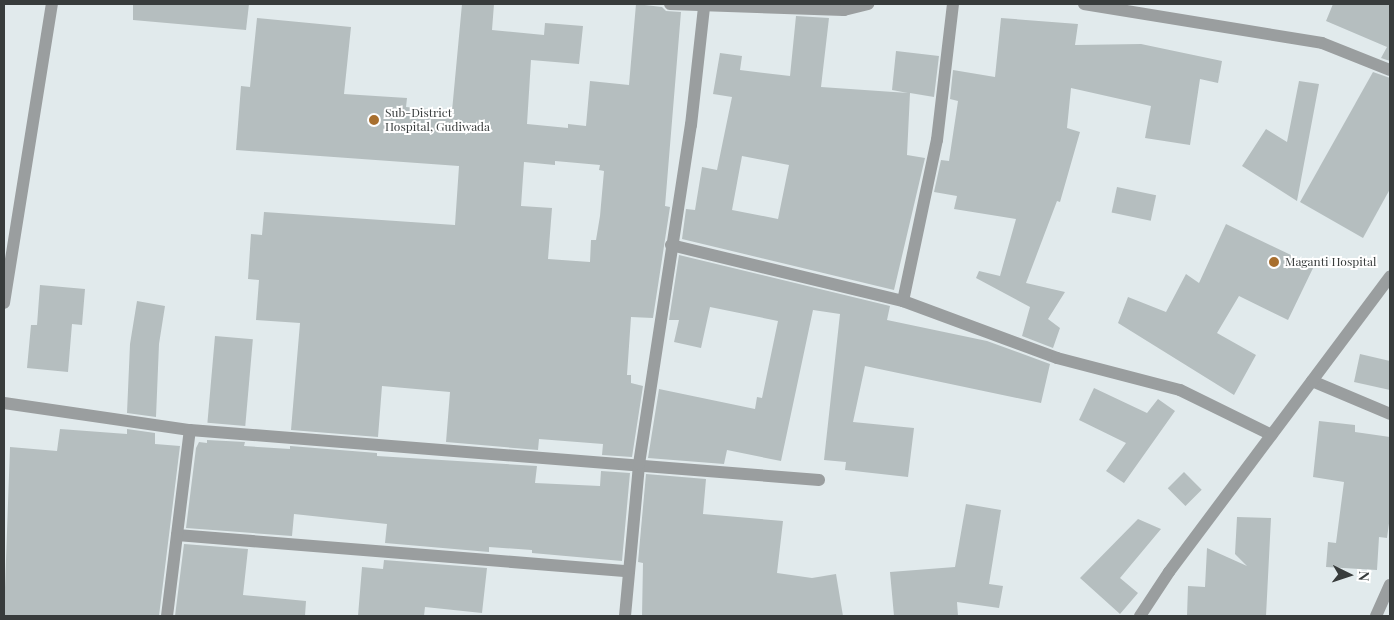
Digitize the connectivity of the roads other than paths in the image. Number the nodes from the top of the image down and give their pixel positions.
1 (52, 4) edge
2 (670, 4) edge
3 (868, 4) edge
4 (953, 4) edge
5 (1084, 4) edge
6 (704, 7) junction
7 (845, 7) edge
8 (1390, 70) edge
9 (671, 245) junction
10 (1390, 277) edge
11 (903, 301) junction
12 (4, 303) edge
13 (1312, 381) junction
14 (4, 403) edge
15 (1390, 414) edge
16 (190, 430) junction
17 (1272, 435) junction
18 (639, 464) junction
19 (819, 480) dead end
20 (177, 535) junction
21 (628, 571) junction
22 (1390, 585) edge
23 (167, 616) edge
24 (625, 616) edge
25 (1140, 616) edge
26 (1376, 616) edge

1 - 12 street
2 - 6 street
3 - 7 street
4 - 11 street
5 - 8 street
6 - 7 street
6 - 9 street
9 - 11 street
9 - 18 street
10 - 13 street
11 - 17 street
13 - 15 street
13 - 17 street
14 - 16 street
16 - 18 street
16 - 20 street
17 - 25 street
18 - 19 street
18 - 21 street
20 - 21 street
20 - 23 street
21 - 24 street
22 - 26 street

